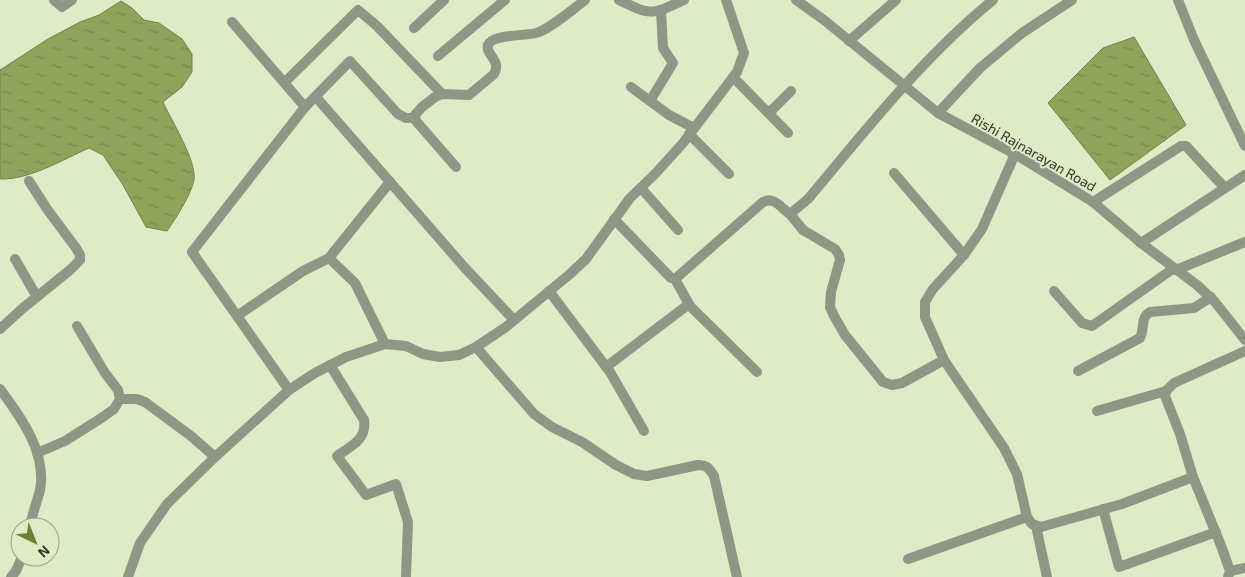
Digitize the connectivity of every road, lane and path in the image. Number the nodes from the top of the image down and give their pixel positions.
1 (54, 0) edge
2 (72, 0) edge
3 (444, 0) edge
4 (504, 0) edge
5 (585, 0) edge
6 (619, 0) edge
7 (684, 0) edge
8 (726, 0) edge
9 (896, 0) edge
10 (993, 0) edge
11 (1072, 0) edge
12 (1178, 0) edge
13 (800, 1) edge
14 (661, 10) junction
15 (232, 22) dead end
16 (414, 28) dead end
17 (849, 41) junction
18 (438, 56) dead end
19 (733, 77) junction
20 (285, 82) junction
21 (631, 86) dead end
22 (904, 86) junction
23 (792, 91) dead end
24 (442, 94) junction
25 (316, 97) junction
26 (650, 101) junction
27 (305, 107) junction
28 (769, 113) junction
29 (938, 113) junction
30 (415, 118) junction
31 (692, 131) junction
32 (788, 133) dead end
33 (1245, 146) edge
34 (1015, 154) junction
35 (456, 167) dead end
36 (894, 173) dead end
37 (729, 174) dead end
38 (1245, 175) edge
39 (29, 181) dead end
40 (390, 182) junction
41 (1224, 187) junction
42 (641, 188) junction
43 (1094, 202) junction
44 (790, 214) junction
45 (614, 219) junction
46 (678, 230) dead end
47 (1245, 242) edge
48 (1141, 243) junction
49 (964, 255) junction
50 (329, 258) junction
51 (15, 259) dead end
52 (1175, 269) junction
53 (675, 280) junction
54 (1054, 291) dead end
55 (549, 292) junction
56 (37, 296) junction
57 (1211, 297) junction
58 (689, 304) junction
59 (236, 316) junction
60 (514, 320) junction
61 (77, 326) dead end
62 (0, 329) edge
63 (1245, 340) edge
64 (385, 344) junction
65 (476, 347) junction
66 (1245, 351) edge
67 (944, 360) junction
68 (330, 365) junction
69 (606, 367) junction
70 (1078, 371) dead end
71 (757, 372) dead end
72 (0, 389) edge
73 (289, 390) junction
74 (1166, 391) junction
75 (120, 399) junction
76 (1097, 411) dead end
77 (644, 431) dead end
78 (37, 453) junction
79 (215, 458) junction
80 (1193, 477) junction
81 (1104, 509) junction
82 (33, 517) edge
83 (1027, 517) junction
84 (1036, 526) junction
85 (1216, 532) junction
86 (908, 559) dead end
87 (1245, 568) edge
88 (1229, 574) edge
89 (128, 577) edge
90 (406, 577) edge
91 (737, 577) edge
92 (1047, 577) edge

1 - 2 street
3 - 16 street
4 - 18 street
5 - 24 street
6 - 14 street
7 - 14 street
8 - 19 street
9 - 17 street
10 - 22 street
11 - 29 street
12 - 33 street
13 - 17 street, Rishi Rajnarayan Road
14 - 26 street
15 - 20 street
17 - 22 street, Rishi Rajnarayan Road
19 - 28 street
19 - 31 street
20 - 24 street
20 - 27 street
21 - 26 street
22 - 29 street, Rishi Rajnarayan Road
22 - 44 street
23 - 28 street
24 - 30 street
25 - 27 street
25 - 30 street
25 - 40 street
26 - 31 street
27 - 59 street
28 - 32 street
29 - 34 street, Rishi Rajnarayan Road
30 - 35 street
31 - 37 street
31 - 42 street
34 - 43 street, Rishi Rajnarayan Road
34 - 49 street
36 - 49 street
38 - 41 street
39 - 56 street
40 - 50 street
40 - 60 street
41 - 43 street
41 - 48 street
42 - 45 street
42 - 46 street
43 - 48 street, Rishi Rajnarayan Road
44 - 53 street
44 - 67 street
45 - 53 street
45 - 55 street
47 - 52 street
48 - 52 street, Rishi Rajnarayan Road
49 - 67 street
50 - 59 street
50 - 64 street
51 - 56 street
52 - 54 street
52 - 57 street, Rishi Rajnarayan Road
53 - 58 street
55 - 60 street
55 - 69 street
56 - 62 street
57 - 63 street, Rishi Rajnarayan Road
57 - 70 street
58 - 69 street
58 - 71 street
59 - 73 street
60 - 65 street
61 - 75 street
64 - 65 street
64 - 68 street
65 - 91 street
66 - 74 street
67 - 83 street
68 - 73 street
68 - 90 street
69 - 77 street
72 - 78 street
73 - 79 street
74 - 76 street
74 - 80 street
75 - 78 street
75 - 79 street
78 - 82 street
79 - 89 street
80 - 81 street
80 - 85 street
81 - 84 street
81 - 85 street
83 - 84 street
83 - 86 street
84 - 92 street
85 - 88 street
87 - 88 street

